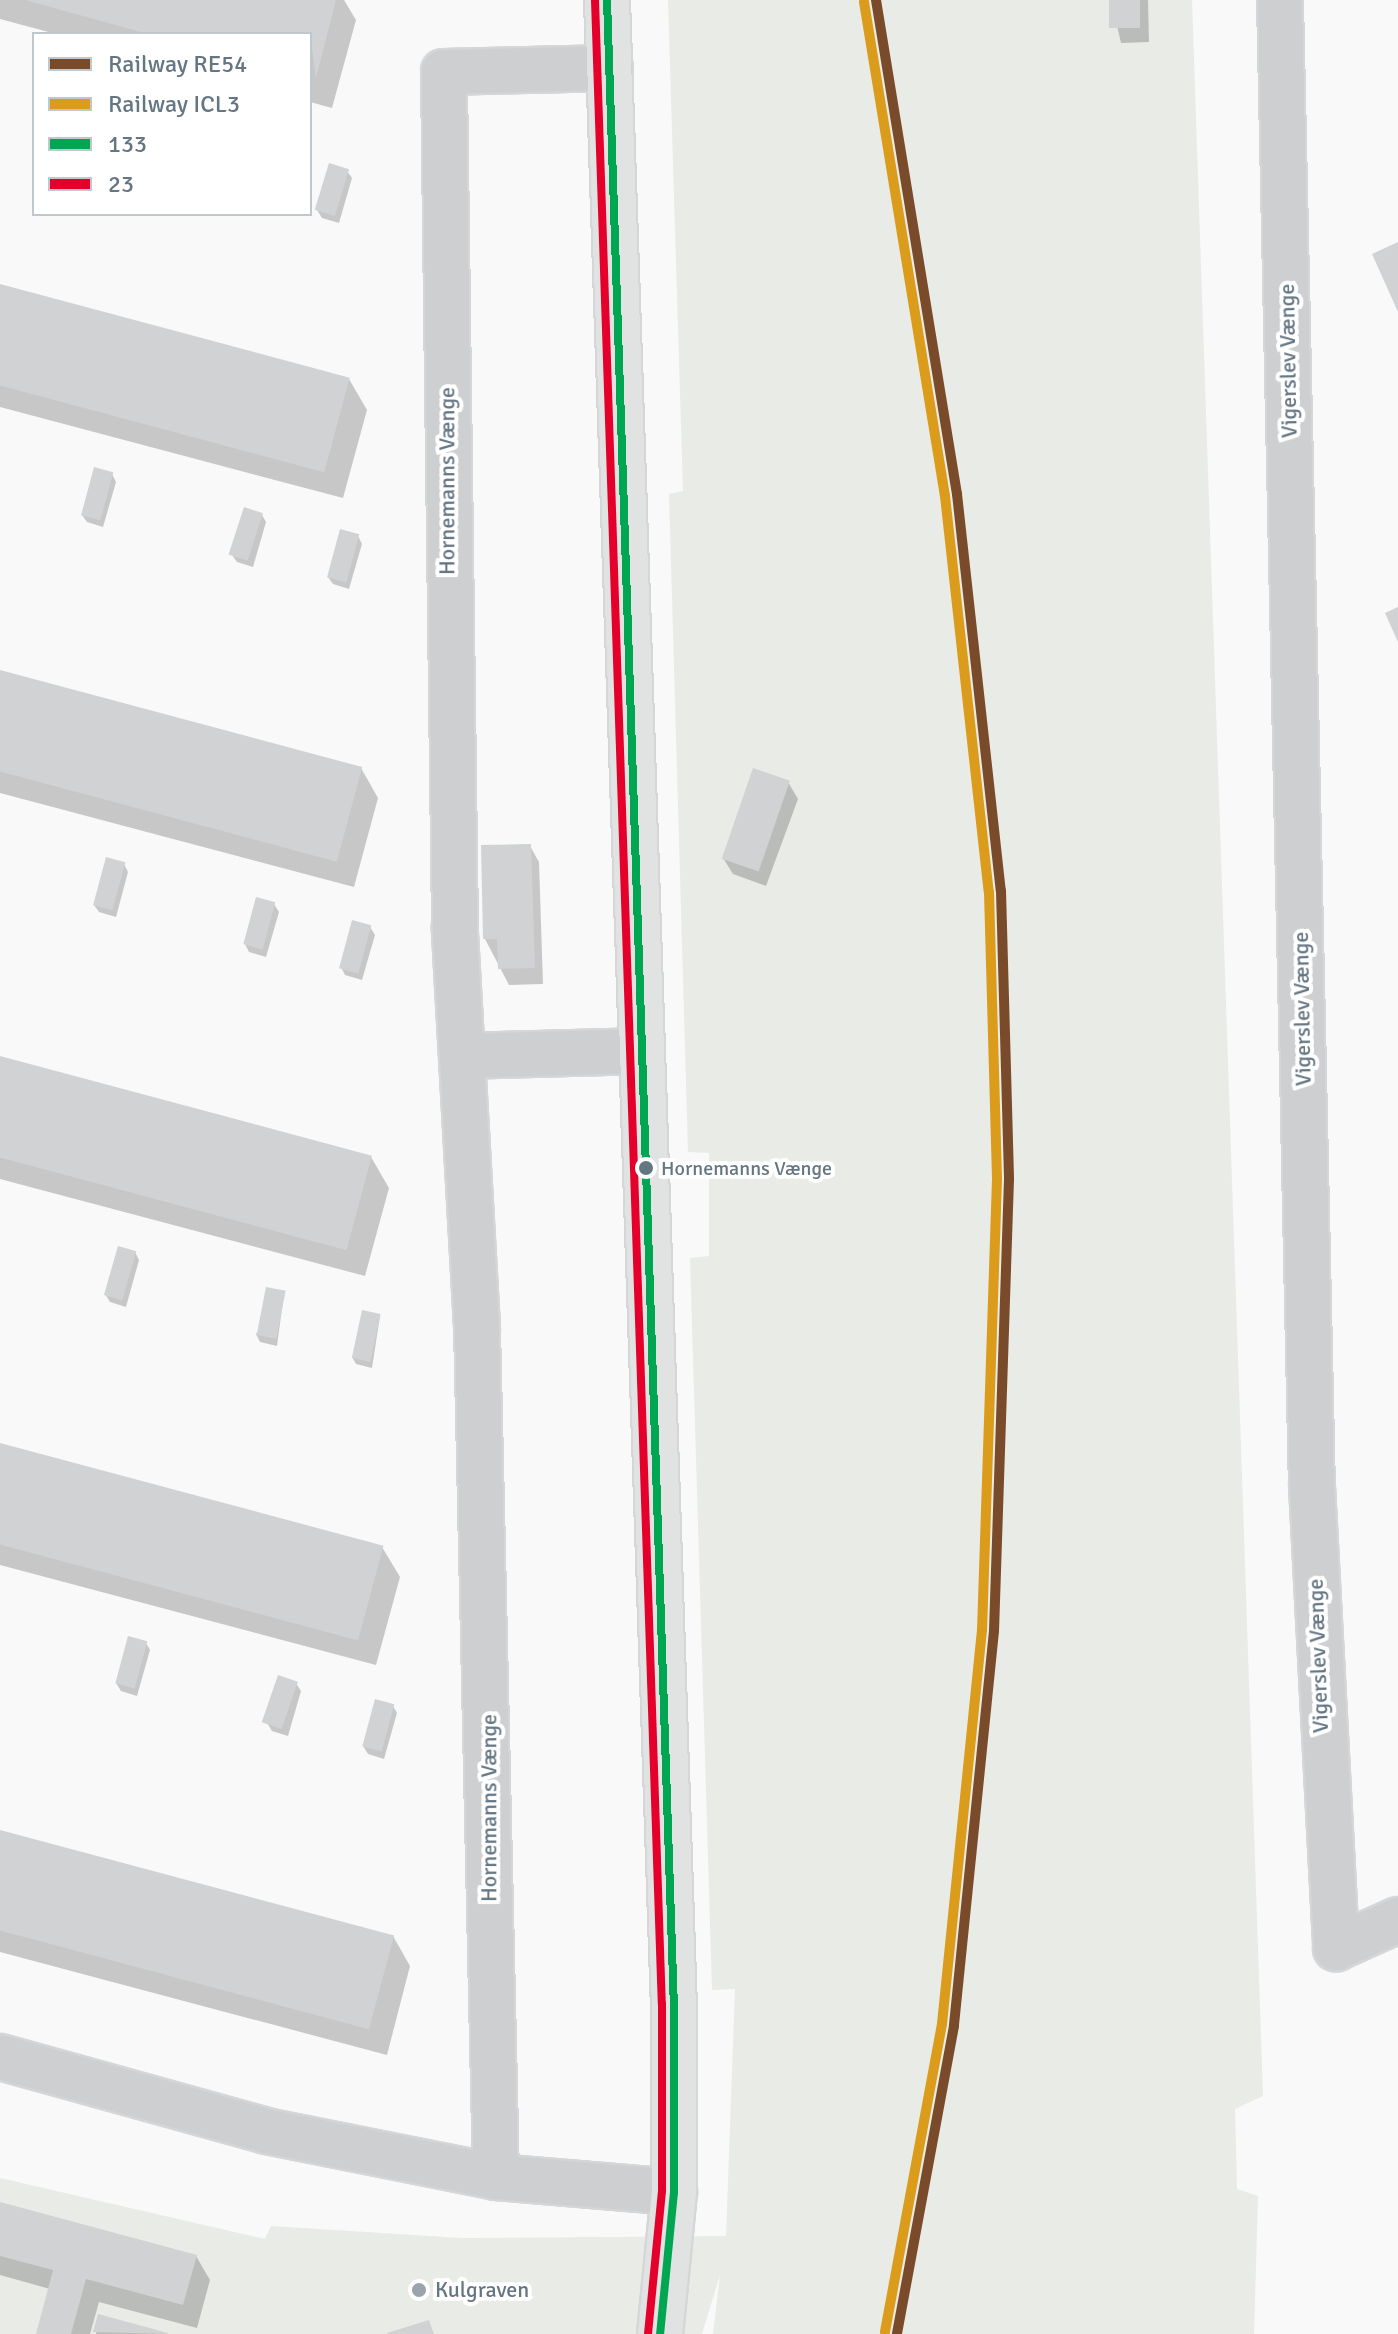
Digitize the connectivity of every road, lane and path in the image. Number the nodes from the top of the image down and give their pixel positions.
1 (607, 0) edge
2 (1280, 0) edge
3 (610, 68) junction
4 (641, 1051) junction
5 (465, 1056) junction
6 (1398, 1920) edge
7 (0, 2057) edge
8 (496, 2177) junction
9 (674, 2192) junction
10 (660, 2334) edge

1 - 3 street
2 - 6 street, Vigerslev Vænge
3 - 4 street
3 - 5 street, Hornemanns Vænge
4 - 5 street
4 - 9 street
5 - 8 street, Hornemanns Vænge
7 - 8 street
8 - 9 street
9 - 10 street

